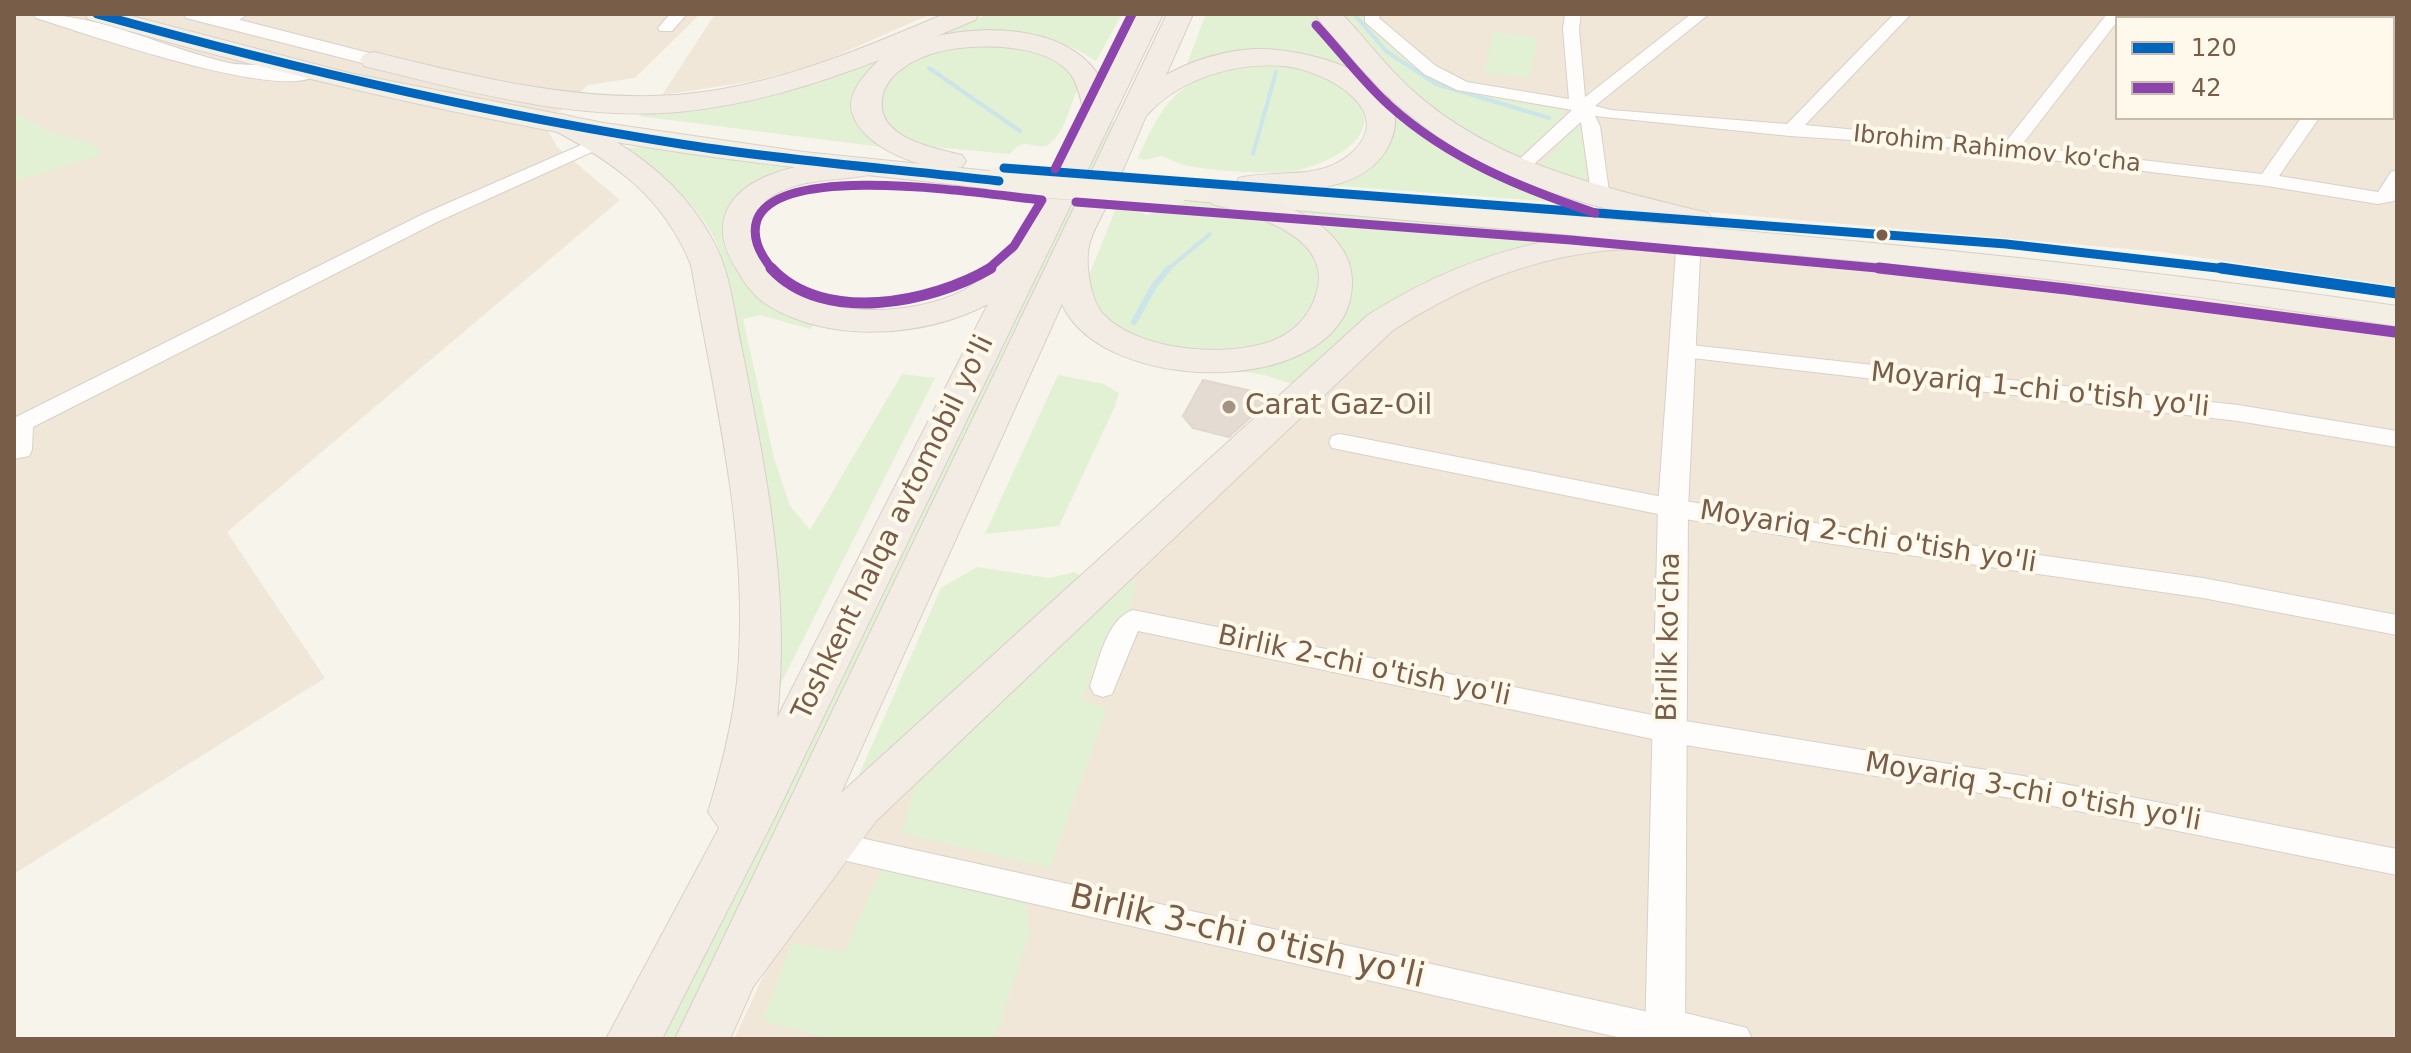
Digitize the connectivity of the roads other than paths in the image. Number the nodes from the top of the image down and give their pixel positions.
1 (43, 14) edge
2 (97, 14) edge
3 (140, 14) edge
4 (193, 14) edge
5 (679, 14) edge
6 (966, 14) edge
7 (1150, 14) edge
8 (1180, 14) edge
9 (1328, 14) edge
10 (1373, 14) edge
11 (1573, 14) edge
12 (1701, 14) edge
13 (1903, 14) edge
14 (2115, 14) edge
15 (232, 19) edge
16 (666, 28) dead end
17 (382, 69) junction
18 (308, 73) junction
19 (1583, 107) junction
20 (1099, 115) junction
21 (557, 118) junction
22 (1132, 118) junction
23 (2309, 120) edge
24 (1790, 131) junction
25 (597, 143) junction
26 (2009, 149) junction
27 (951, 161) junction
28 (868, 167) junction
29 (1518, 169) junction
30 (1002, 174) junction
31 (2397, 176) edge
32 (2267, 180) junction
33 (1236, 191) junction
34 (1601, 199) junction
35 (1693, 228) junction
36 (1054, 245) junction
37 (2374, 297) edge
38 (2397, 314) edge
39 (1682, 351) junction
40 (2397, 439) edge
41 (1340, 442) dead end
42 (14, 451) edge
43 (1673, 508) junction
44 (2397, 625) edge
45 (1103, 686) dead end
46 (1667, 730) junction
47 (829, 844) junction
48 (2397, 862) edge
49 (687, 933) junction
50 (735, 969) junction
51 (1665, 1031) edge
52 (633, 1039) edge
53 (702, 1039) edge
54 (1736, 1039) edge

1 - 18 street
2 - 18 main road
3 - 17 main road
4 - 15 street
5 - 16 street
6 - 17 highway
7 - 20 highway, Toshkent halqa avtomobil yo'li
8 - 22 highway, Toshkent halqa avtomobil yo'li
9 - 29 highway
10 - 19 street, Ibrohim Rahimov ko'cha
11 - 19 street
12 - 19 street
13 - 24 street
14 - 26 street
15 - 17 street
17 - 21 main road
18 - 21 main road
19 - 24 street, Ibrohim Rahimov ko'cha
19 - 29 street
19 - 34 street
20 - 27 highway
20 - 36 highway, Toshkent halqa avtomobil yo'li
21 - 25 highway
21 - 27 main road
21 - 28 main road
22 - 33 highway
22 - 36 highway, Toshkent halqa avtomobil yo'li
23 - 32 street
24 - 26 street, Ibrohim Rahimov ko'cha
25 - 42 street
25 - 49 highway
26 - 32 street, Ibrohim Rahimov ko'cha
27 - 30 main road
28 - 30 main road
28 - 36 highway
29 - 34 highway
30 - 33 main road, bridge
31 - 32 street, Ibrohim Rahimov ko'cha
33 - 35 main road
33 - 36 highway
34 - 35 highway
35 - 37 main road
35 - 37 main road
35 - 39 street, Birlik ko'cha
35 - 47 highway
36 - 49 highway, Toshkent halqa avtomobil yo'li
36 - 50 highway, Toshkent halqa avtomobil yo'li
37 - 38 main road
39 - 40 street, Moyariq 1-chi o'tish yo'li
39 - 43 street, Birlik ko'cha
41 - 43 street, Moyariq 2-chi o'tish yo'li
43 - 44 street, Moyariq 2-chi o'tish yo'li
43 - 46 street, Birlik ko'cha
45 - 46 street, Birlik 2-chi o'tish yo'li
46 - 48 street, Moyariq 3-chi o'tish yo'li
46 - 51 street, Birlik ko'cha
47 - 50 highway
47 - 51 street, Birlik 3-chi o'tish yo'li
49 - 52 highway, Toshkent halqa avtomobil yo'li
50 - 53 highway, Toshkent halqa avtomobil yo'li
51 - 54 street, Birlik 3-chi o'tish yo'li

